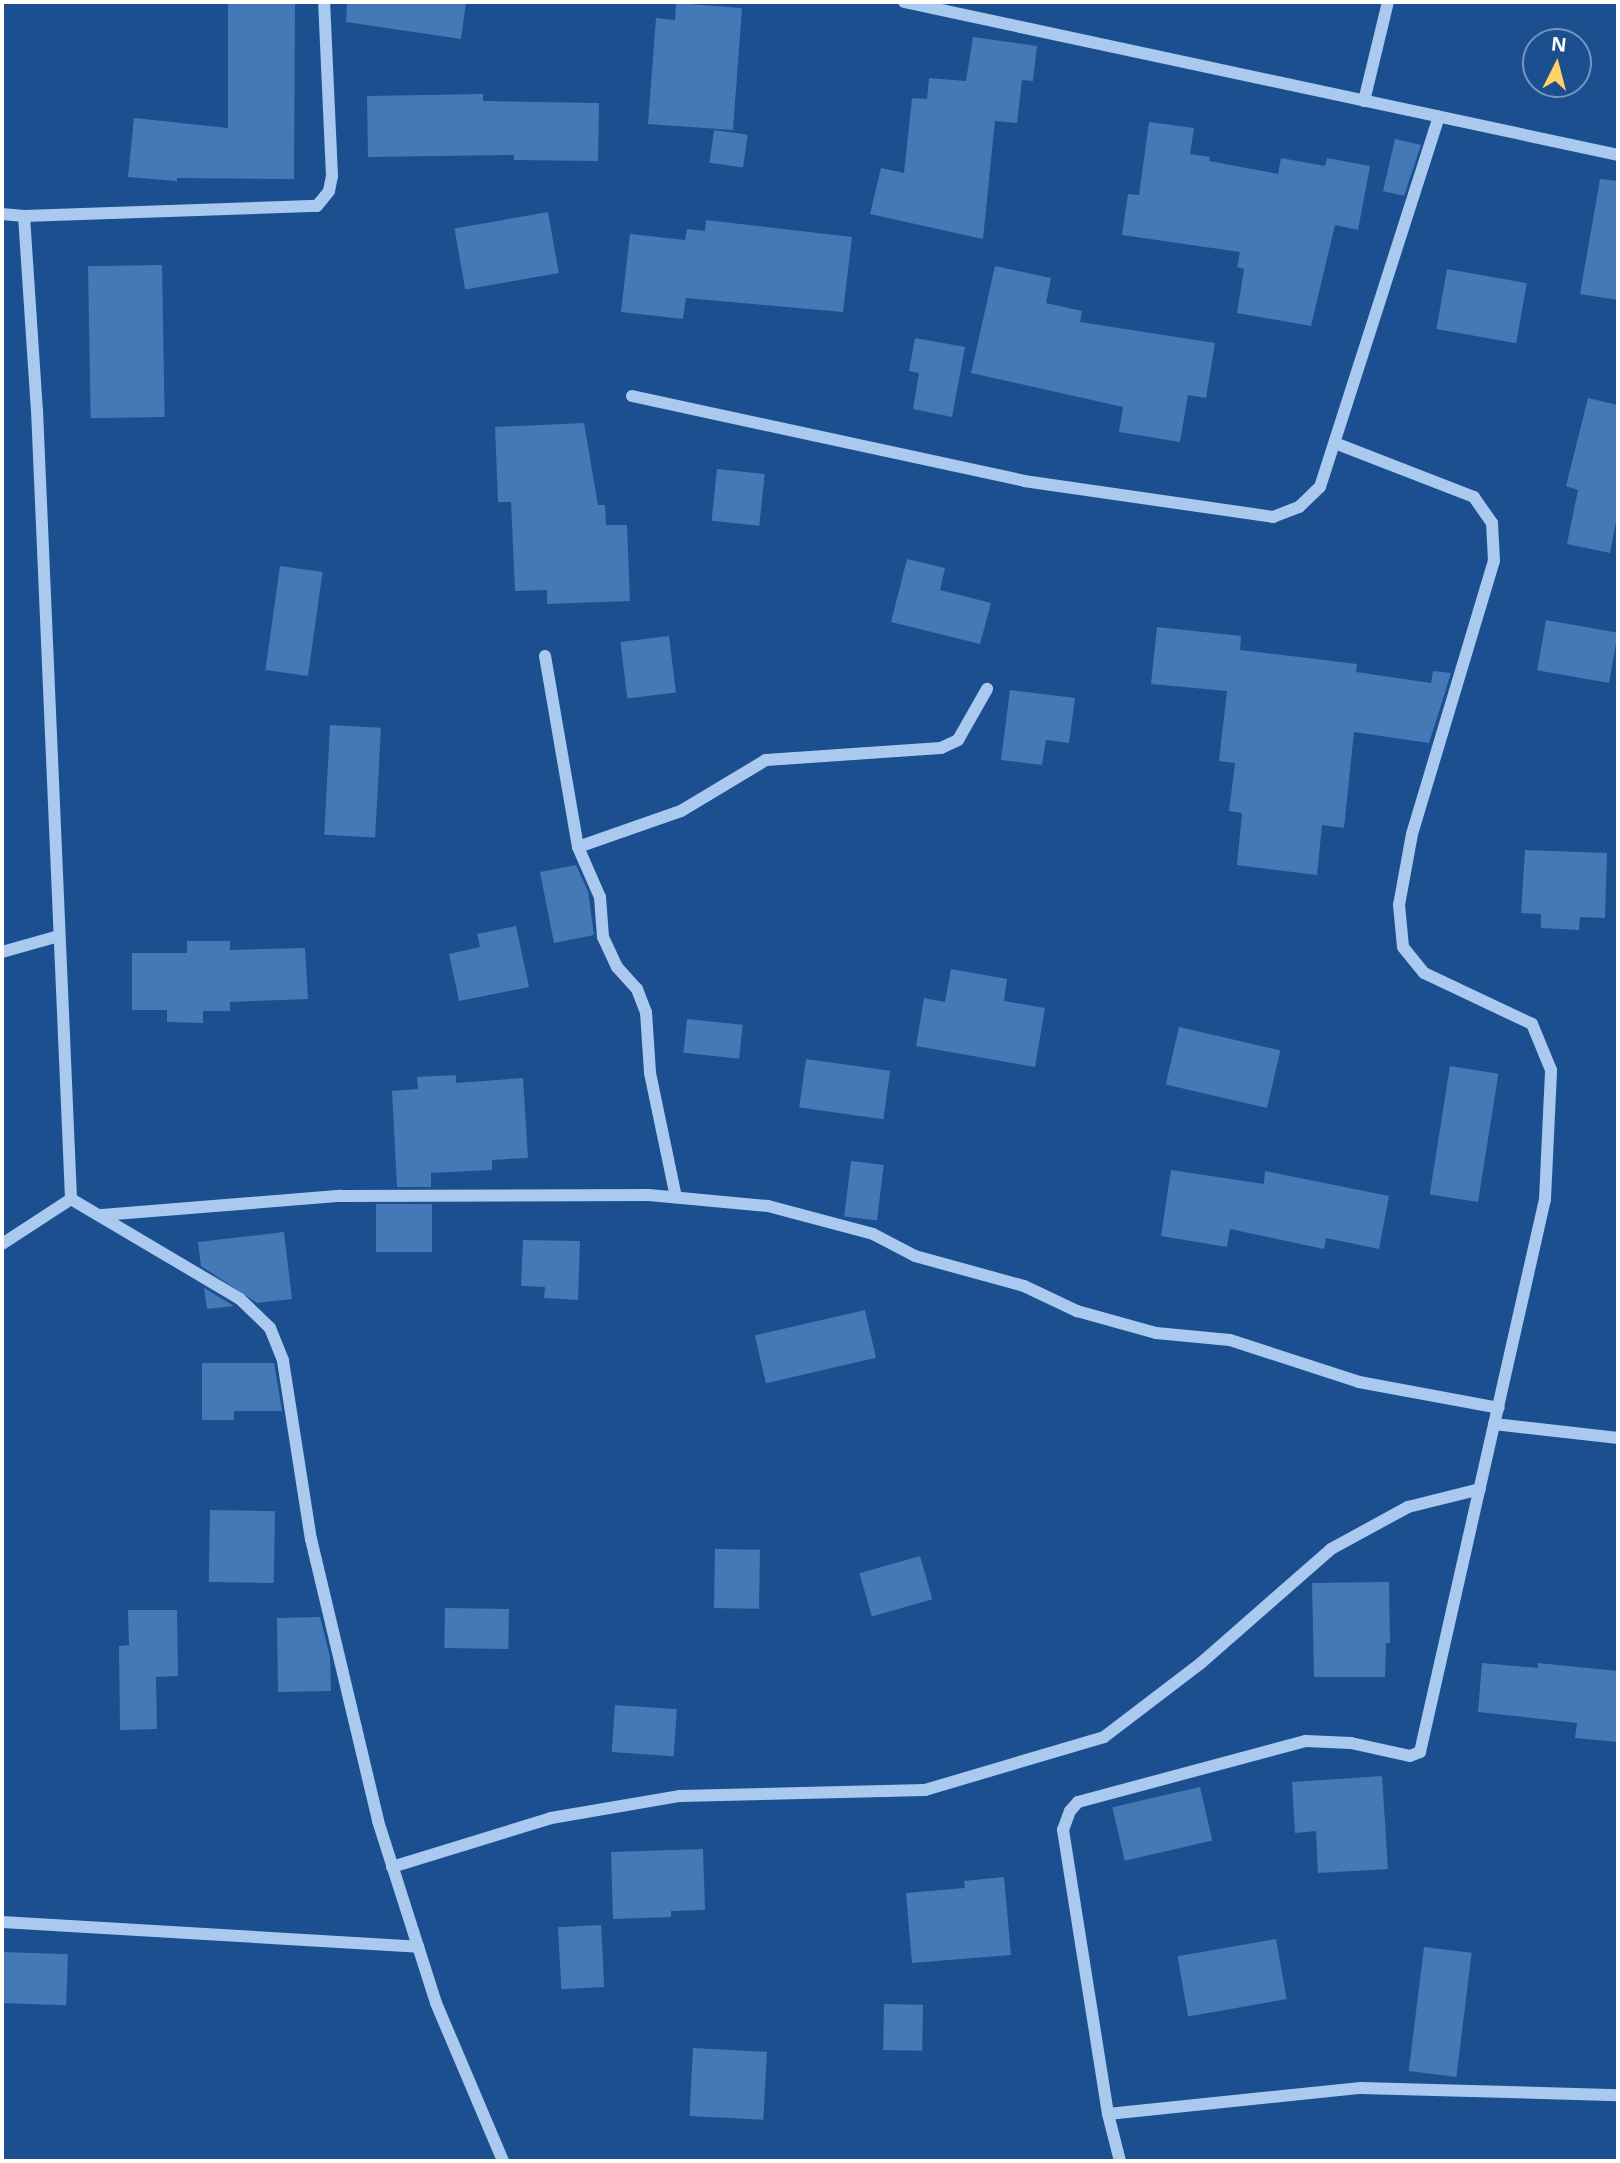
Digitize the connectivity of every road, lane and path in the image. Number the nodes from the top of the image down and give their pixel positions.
1 (324, 2) edge
2 (904, 2) edge
3 (1388, 2) edge
4 (1364, 100) junction
5 (1439, 117) junction
6 (1618, 155) edge
7 (2, 214) edge
8 (24, 216) junction
9 (632, 396) dead end
10 (1335, 443) junction
11 (545, 656) dead end
12 (987, 689) dead end
13 (578, 847) junction
14 (60, 936) junction
15 (2, 952) edge
16 (676, 1197) junction
17 (71, 1199) junction
18 (102, 1215) junction
19 (2, 1244) edge
20 (1499, 1408) junction
21 (1494, 1424) junction
22 (1618, 1438) edge
23 (1480, 1489) junction
24 (393, 1867) junction
25 (2, 1922) edge
26 (418, 1947) junction
27 (1618, 2095) edge
28 (1108, 2114) junction
29 (503, 2161) edge
30 (1120, 2161) edge

1 - 8 street
2 - 4 street
3 - 4 street
4 - 5 street
5 - 6 street
5 - 10 street
7 - 8 street
8 - 14 street
9 - 10 street
10 - 20 street
11 - 13 street
12 - 13 street
13 - 16 street
14 - 15 street
14 - 17 street
16 - 18 street
16 - 20 street
17 - 18 street
17 - 19 street
18 - 24 street
20 - 21 street
21 - 22 street
21 - 23 street
23 - 24 street
23 - 28 street
24 - 26 street
25 - 26 street
26 - 29 street
27 - 28 street
28 - 30 street

